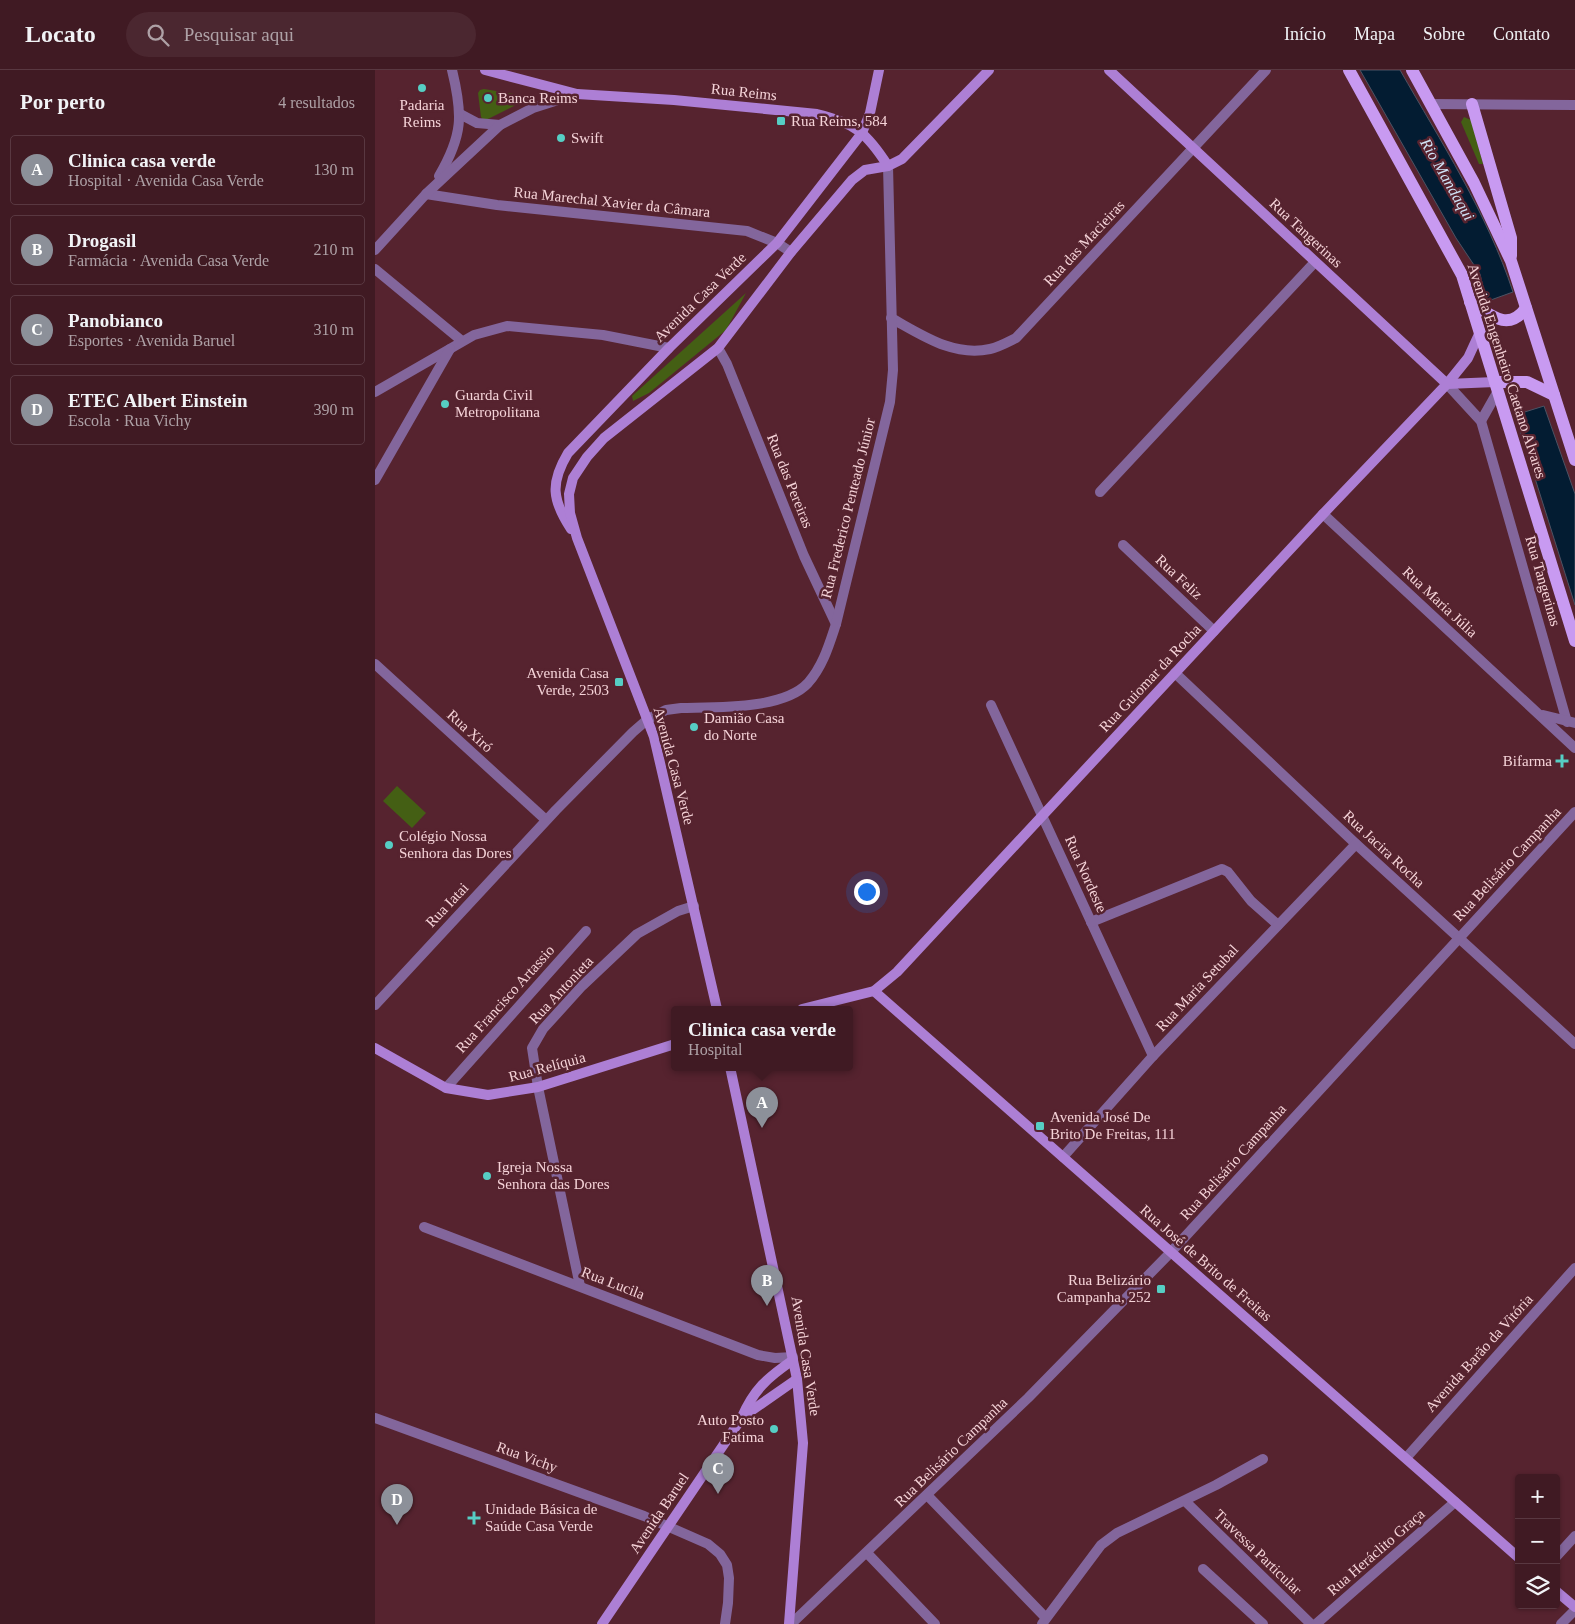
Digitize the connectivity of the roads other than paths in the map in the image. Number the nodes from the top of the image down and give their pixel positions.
1 (452, 70) edge
2 (485, 70) edge
3 (879, 70) edge
4 (989, 70) edge
5 (1109, 70) edge
6 (1266, 70) edge
7 (1349, 70) edge
8 (1412, 70) edge
9 (577, 94) junction
10 (1431, 104) junction
11 (1472, 104) junction
12 (1575, 106) edge
13 (460, 114) junction
14 (500, 125) junction
15 (862, 133) junction
16 (1193, 148) junction
17 (888, 166) junction
18 (430, 191) junction
19 (777, 243) junction
20 (375, 250) edge
21 (791, 252) junction
22 (1511, 261) junction
23 (1315, 262) junction
24 (375, 269) edge
25 (1470, 302) junction
26 (1526, 308) junction
27 (891, 318) junction
28 (1480, 332) junction
29 (462, 341) junction
30 (451, 348) junction
31 (669, 348) junction
32 (718, 348) junction
33 (1447, 384) junction
34 (1496, 386) junction
35 (375, 392) edge
36 (1554, 395) junction
37 (1481, 421) junction
38 (1572, 438) edge
39 (1575, 460) edge
40 (375, 480) edge
41 (1100, 492) dead end
42 (1323, 514) junction
43 (577, 538) junction
44 (1123, 545) dead end
45 (836, 624) junction
46 (1214, 631) junction
47 (1575, 642) edge
48 (375, 664) edge
49 (1175, 673) junction
50 (991, 705) dead end
51 (1538, 712) junction
52 (648, 719) junction
53 (1571, 722) edge
54 (1575, 748) edge
55 (1575, 812) edge
56 (1043, 816) junction
57 (546, 820) junction
58 (1356, 844) junction
59 (694, 906) junction
60 (1091, 922) junction
61 (1278, 925) junction
62 (587, 931) dead end
63 (1459, 938) junction
64 (874, 991) junction
65 (375, 1005) edge
66 (716, 1006) edge
67 (814, 1006) edge
68 (1575, 1044) edge
69 (671, 1045) edge
70 (375, 1048) edge
71 (1153, 1056) junction
72 (731, 1071) edge
73 (538, 1087) junction
74 (446, 1088) junction
75 (1063, 1157) junction
76 (424, 1228) dead end
77 (1171, 1252) junction
78 (1575, 1268) edge
79 (580, 1286) junction
80 (793, 1358) junction
81 (797, 1378) junction
82 (375, 1418) edge
83 (741, 1419) junction
84 (1406, 1458) junction
85 (1263, 1459) dead end
86 (927, 1495) junction
87 (1185, 1501) junction
88 (1455, 1502) junction
89 (668, 1526) junction
90 (1575, 1536) edge
91 (867, 1553) junction
92 (1560, 1553) edge
93 (1515, 1554) edge
94 (1203, 1569) dead end
95 (1560, 1594) edge
96 (1575, 1608) edge
97 (1044, 1621) edge
98 (602, 1624) edge
99 (725, 1624) edge
100 (790, 1624) edge
101 (935, 1624) edge
102 (1263, 1624) edge
103 (1311, 1624) edge
104 (1316, 1624) edge
105 (1561, 1624) edge

1 - 13 street
2 - 9 street, Rua Reims
3 - 15 street, Avenida Casa Verde
4 - 17 street
5 - 16 street, Rua Tangerinas
6 - 16 street, Rua das Macieiras
7 - 25 main road, Avenida Engenheiro Caetano Alvares
8 - 10 main road
9 - 14 street, Rua Reims
9 - 15 street, Rua Reims
10 - 11 street
10 - 22 main road
11 - 12 street
11 - 22 main road
13 - 14 street
13 - 18 street
14 - 18 street, Rua Reims
15 - 17 street, Rua Reims
15 - 19 street, Avenida Casa Verde
16 - 23 street, Rua Tangerinas
16 - 27 street, Rua das Macieiras
17 - 21 street, Avenida Casa Verde
17 - 27 street, Rua Frederico Penteado Júnior
18 - 19 street, Rua Marechal Xavier da Câmara
18 - 20 street, Rua Reims
19 - 21 street, Rua Marechal Xavier da Câmara
19 - 31 street, Avenida Casa Verde
21 - 32 street, Avenida Casa Verde
22 - 26 main road
23 - 33 street, Rua Tangerinas
23 - 41 street
24 - 29 street
25 - 26 main road
25 - 28 main road, Avenida Engenheiro Caetano Alvares
26 - 36 main road
27 - 45 street, Rua Frederico Penteado Júnior
28 - 33 street, Rua Guiomar da Rocha
28 - 34 main road, Avenida Engenheiro Caetano Alvares
29 - 30 street
29 - 31 street
30 - 35 street
30 - 40 street
31 - 43 street, Avenida Casa Verde
32 - 43 street, Avenida Casa Verde
32 - 45 street, Rua das Pereiras
33 - 34 street
33 - 37 street, Rua Tangerinas
33 - 42 street, Rua Guiomar da Rocha
34 - 36 main road
34 - 37 street
34 - 47 main road, Avenida Engenheiro Caetano Alvares
36 - 38 main road
37 - 53 street, Rua Tangerinas
38 - 39 main road
42 - 46 street, Rua Guiomar da Rocha
42 - 51 street, Rua Maria Júlia
43 - 52 street, Avenida Casa Verde
44 - 46 street, Rua Feliz
45 - 52 street, Rua Frederico Penteado Júnior
46 - 49 street, Rua Guiomar da Rocha
48 - 57 street, Rua Xiró
49 - 56 street, Rua Guiomar da Rocha
49 - 58 street, Rua Jacira Rocha
50 - 56 street, Rua Nordeste
51 - 53 street, Rua Maria Júlia
51 - 54 street, Rua Maria Júlia
52 - 57 street, Rua Iatai
52 - 59 street, Avenida Casa Verde
55 - 63 street, Rua Belisário Campanha
56 - 60 street, Rua Nordeste
56 - 64 street, Rua Guiomar da Rocha
57 - 65 street, Rua Iatai
58 - 61 street, Rua Maria Setubal
58 - 63 street, Rua Jacira Rocha
59 - 66 street, Avenida Casa Verde
59 - 73 street, Rua Antonieta
60 - 61 street
60 - 71 street, Rua Nordeste
61 - 71 street, Rua Maria Setubal
62 - 74 street, Rua Francisco Artassio
63 - 68 street, Rua Jacira Rocha
63 - 77 street, Rua Belisário Campanha
64 - 67 street
64 - 75 street, Rua José de Brito de Freitas
69 - 73 street, Rua Relíquia
70 - 74 street, Rua Relíquia
71 - 75 street, Rua Maria Setubal
72 - 80 street, Avenida Casa Verde
73 - 74 street, Rua Relíquia
73 - 79 street, Rua Antonieta
75 - 77 street, Rua José de Brito de Freitas
76 - 79 street, Rua Lucila
77 - 84 street, Rua José de Brito de Freitas
77 - 86 street, Rua Belisário Campanha
78 - 84 street, Avenida Barão da Vitória
79 - 80 street, Rua Lucila
80 - 81 street, Avenida Casa Verde
80 - 83 street, Avenida Baruel
81 - 83 street, Avenida Baruel
81 - 100 street, Avenida Casa Verde
82 - 89 street, Rua Vichy
83 - 89 street, Avenida Baruel
84 - 88 street, Rua José de Brito de Freitas
85 - 87 street
86 - 91 street, Rua Belisário Campanha
86 - 97 street
87 - 97 street
87 - 103 street, Travessa Particular
88 - 93 street, Rua José de Brito de Freitas
88 - 104 street, Rua Heráclito Graça
89 - 98 street, Avenida Baruel
89 - 99 street, Rua Vichy
90 - 92 street
91 - 100 street, Rua Belisário Campanha
91 - 101 street
94 - 102 street
95 - 96 street
96 - 105 street

